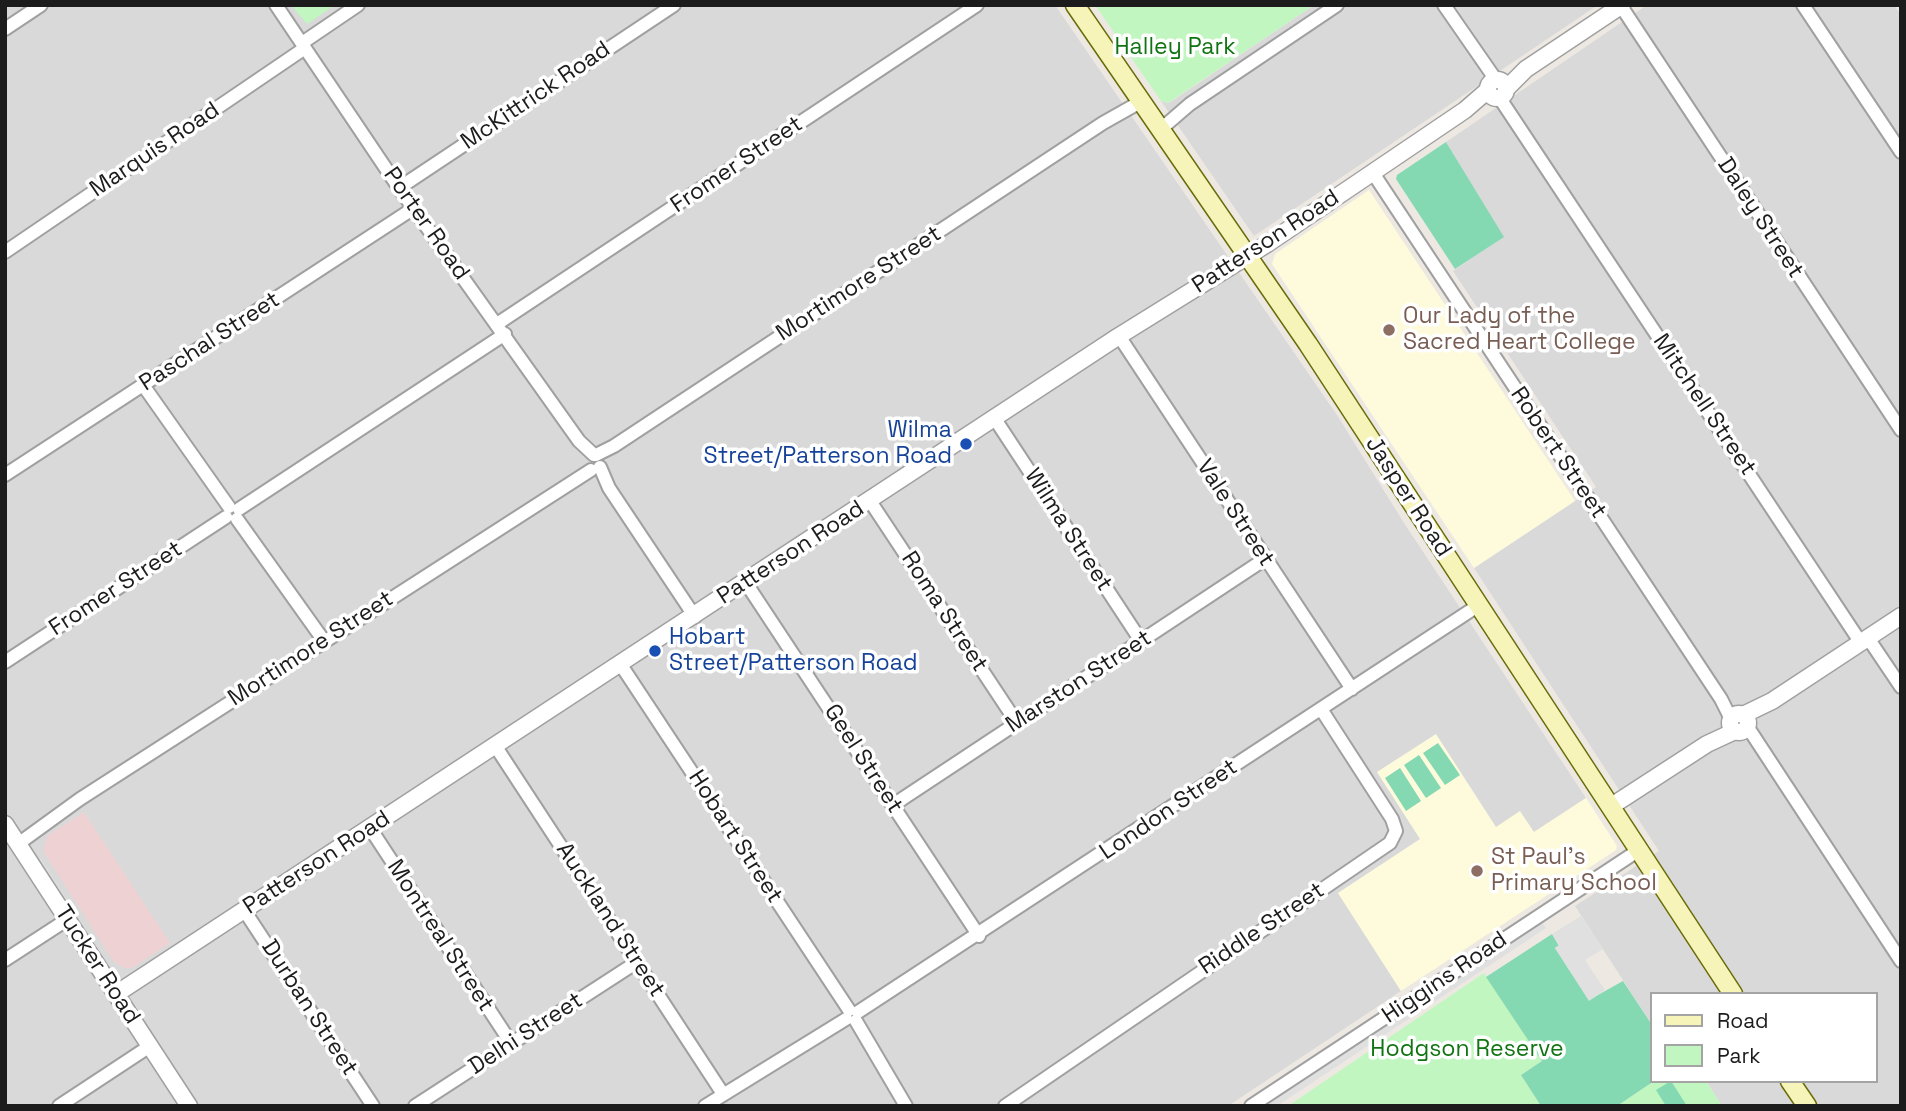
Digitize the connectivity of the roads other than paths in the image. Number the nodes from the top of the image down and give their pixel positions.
1 (41, 5) edge
2 (276, 5) edge
3 (358, 5) edge
4 (674, 5) edge
5 (977, 5) edge
6 (1075, 5) edge
7 (1337, 5) edge
8 (1444, 5) edge
9 (1803, 5) edge
10 (1621, 6) edge
11 (654, 11) edge
12 (7, 25) edge
13 (303, 46) junction
14 (1497, 89) junction
15 (1140, 98) junction
16 (1158, 124) junction
17 (1901, 152) edge
18 (1373, 173) junction
19 (399, 188) junction
20 (414, 208) junction
21 (5, 252) edge
22 (1248, 255) junction
23 (501, 329) junction
24 (1119, 336) junction
25 (143, 385) junction
26 (995, 419) junction
27 (1901, 430) edge
28 (593, 463) junction
29 (5, 475) edge
30 (870, 501) junction
31 (233, 513) junction
32 (1265, 559) junction
33 (746, 583) junction
34 (1479, 605) junction
35 (1901, 616) edge
36 (695, 617) junction
37 (1142, 640) junction
38 (1865, 640) junction
39 (324, 641) junction
40 (5, 662) edge
41 (621, 665) junction
42 (1901, 687) edge
43 (1352, 689) junction
44 (1321, 709) junction
45 (1017, 723) junction
46 (1739, 723) junction
47 (495, 747) junction
48 (893, 805) junction
49 (1610, 807) junction
50 (370, 828) junction
51 (13, 835) edge
52 (1639, 850) junction
53 (244, 910) junction
54 (68, 919) junction
55 (979, 936) junction
56 (5, 960) edge
57 (1901, 961) edge
58 (638, 962) junction
59 (1732, 992) edge
60 (116, 994) junction
61 (852, 1016) junction
62 (511, 1043) junction
63 (150, 1046) junction
64 (1791, 1083) edge
65 (723, 1094) junction
66 (60, 1106) edge
67 (189, 1106) edge
68 (373, 1106) edge
69 (415, 1106) edge
70 (705, 1106) edge
71 (906, 1106) edge
72 (1005, 1106) edge
73 (1251, 1106) edge
74 (1807, 1106) edge

1 - 12 street
2 - 13 street, Porter Road
3 - 13 street, Marquis Road
4 - 11 street, McKittrick Road
5 - 23 street, Fromer Street
6 - 15 main road, Jasper Road
7 - 16 street
8 - 14 street, Mitchell Street
9 - 17 street
10 - 14 street, Patterson Road
10 - 27 street, Daley Street
11 - 19 street, McKittrick Road
13 - 19 street, Porter Road
13 - 21 street, Marquis Road
14 - 18 street, Patterson Road
14 - 38 street, Mitchell Street
15 - 16 main road, Jasper Road
15 - 28 street, Mortimore Street
16 - 22 main road, Jasper Road
18 - 22 street, Patterson Road
18 - 46 street, Robert Street
19 - 20 street, Porter Road
20 - 23 street, Porter Road
20 - 25 street, Paschal Street
22 - 24 street, Patterson Road
22 - 34 main road, Jasper Road
23 - 28 street, Porter Road
23 - 31 street, Fromer Street
24 - 26 street, Patterson Road
24 - 32 street, Vale Street
25 - 29 street, Paschal Street
25 - 31 street
26 - 30 street, Patterson Road
26 - 37 street, Wilma Street
28 - 36 street, Porter Road
28 - 39 street, Mortimore Street
30 - 33 street, Patterson Road
30 - 45 street, Roma Street
31 - 39 street
31 - 40 street, Fromer Street
32 - 37 street, Marston Street
32 - 43 street, Vale Street
33 - 36 street, Patterson Road
33 - 48 street, Geel Street
34 - 43 street, London Street
34 - 49 main road, Jasper Road
35 - 38 street
36 - 41 street, Patterson Road
37 - 45 street, Marston Street
38 - 42 street, Mitchell Street
38 - 46 street
39 - 51 street, Mortimore Street
41 - 47 street, Patterson Road
41 - 61 street, Hobart Street
43 - 44 street, London Street
44 - 55 street, London Street
44 - 72 street, Riddle Street
45 - 48 street, Marston Street
46 - 49 street
46 - 57 street, Robert Street
47 - 50 street, Patterson Road
47 - 58 street, Auckland Street
48 - 55 street, Geel Street
49 - 52 main road, Jasper Road
50 - 53 street, Patterson Road
50 - 62 street, Montreal Street
51 - 54 street, Tucker Road
52 - 59 main road, Jasper Road
52 - 73 street, Higgins Road
53 - 60 street, Patterson Road
53 - 68 street, Durban Street
54 - 56 street
54 - 60 street, Tucker Road
55 - 61 street, London Street
58 - 62 street, Delhi Street
58 - 65 street, Auckland Street
60 - 63 street, Tucker Road
61 - 65 street, London Street
61 - 71 street, Hobart Street
62 - 69 street, Delhi Street
63 - 66 street
63 - 67 street, Tucker Road
64 - 74 main road
65 - 70 street, London Street

